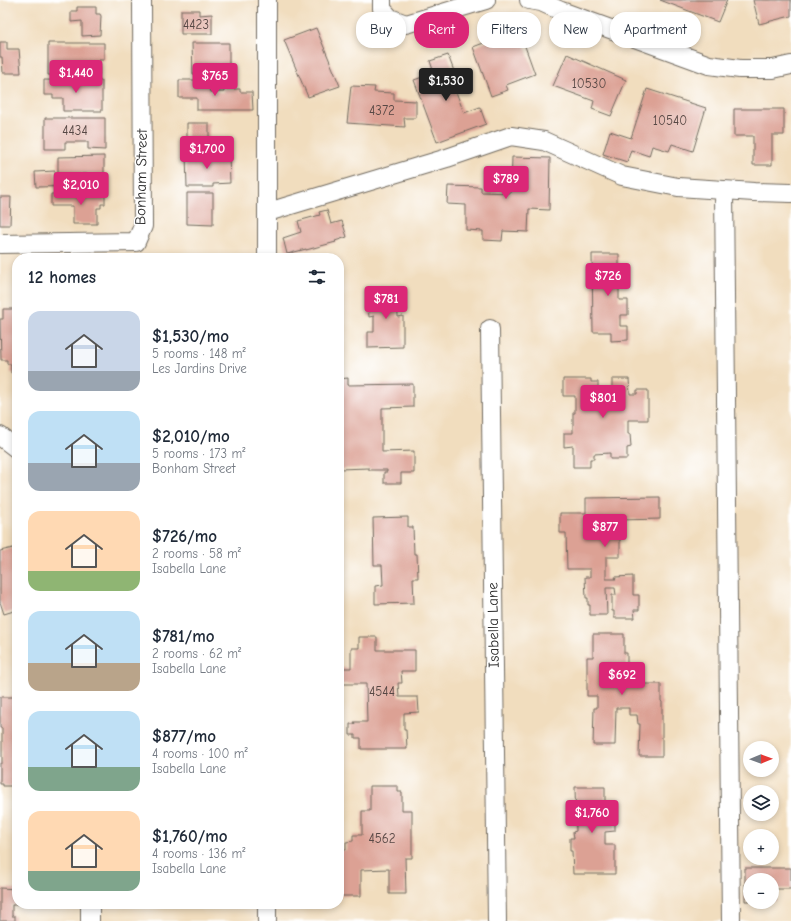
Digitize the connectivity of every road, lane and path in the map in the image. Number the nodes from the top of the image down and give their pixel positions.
1 (142, 0) edge
2 (267, 0) edge
3 (382, 0) edge
4 (486, 0) edge
5 (529, 0) edge
6 (791, 65) edge
7 (724, 190) junction
8 (791, 193) edge
9 (268, 212) junction
10 (0, 244) edge
11 (268, 253) edge
12 (490, 329) dead end
13 (0, 436) edge
14 (12, 445) edge
15 (90, 909) edge
16 (267, 909) edge
17 (90, 921) edge
18 (267, 921) edge
19 (497, 921) edge
20 (731, 921) edge

1 - 10 street, Bonham Street
2 - 9 street
3 - 4 street
5 - 6 street
7 - 8 street
7 - 9 street
7 - 20 street
9 - 11 street
12 - 19 street, Isabella Lane
13 - 14 street
15 - 17 street
16 - 18 street

